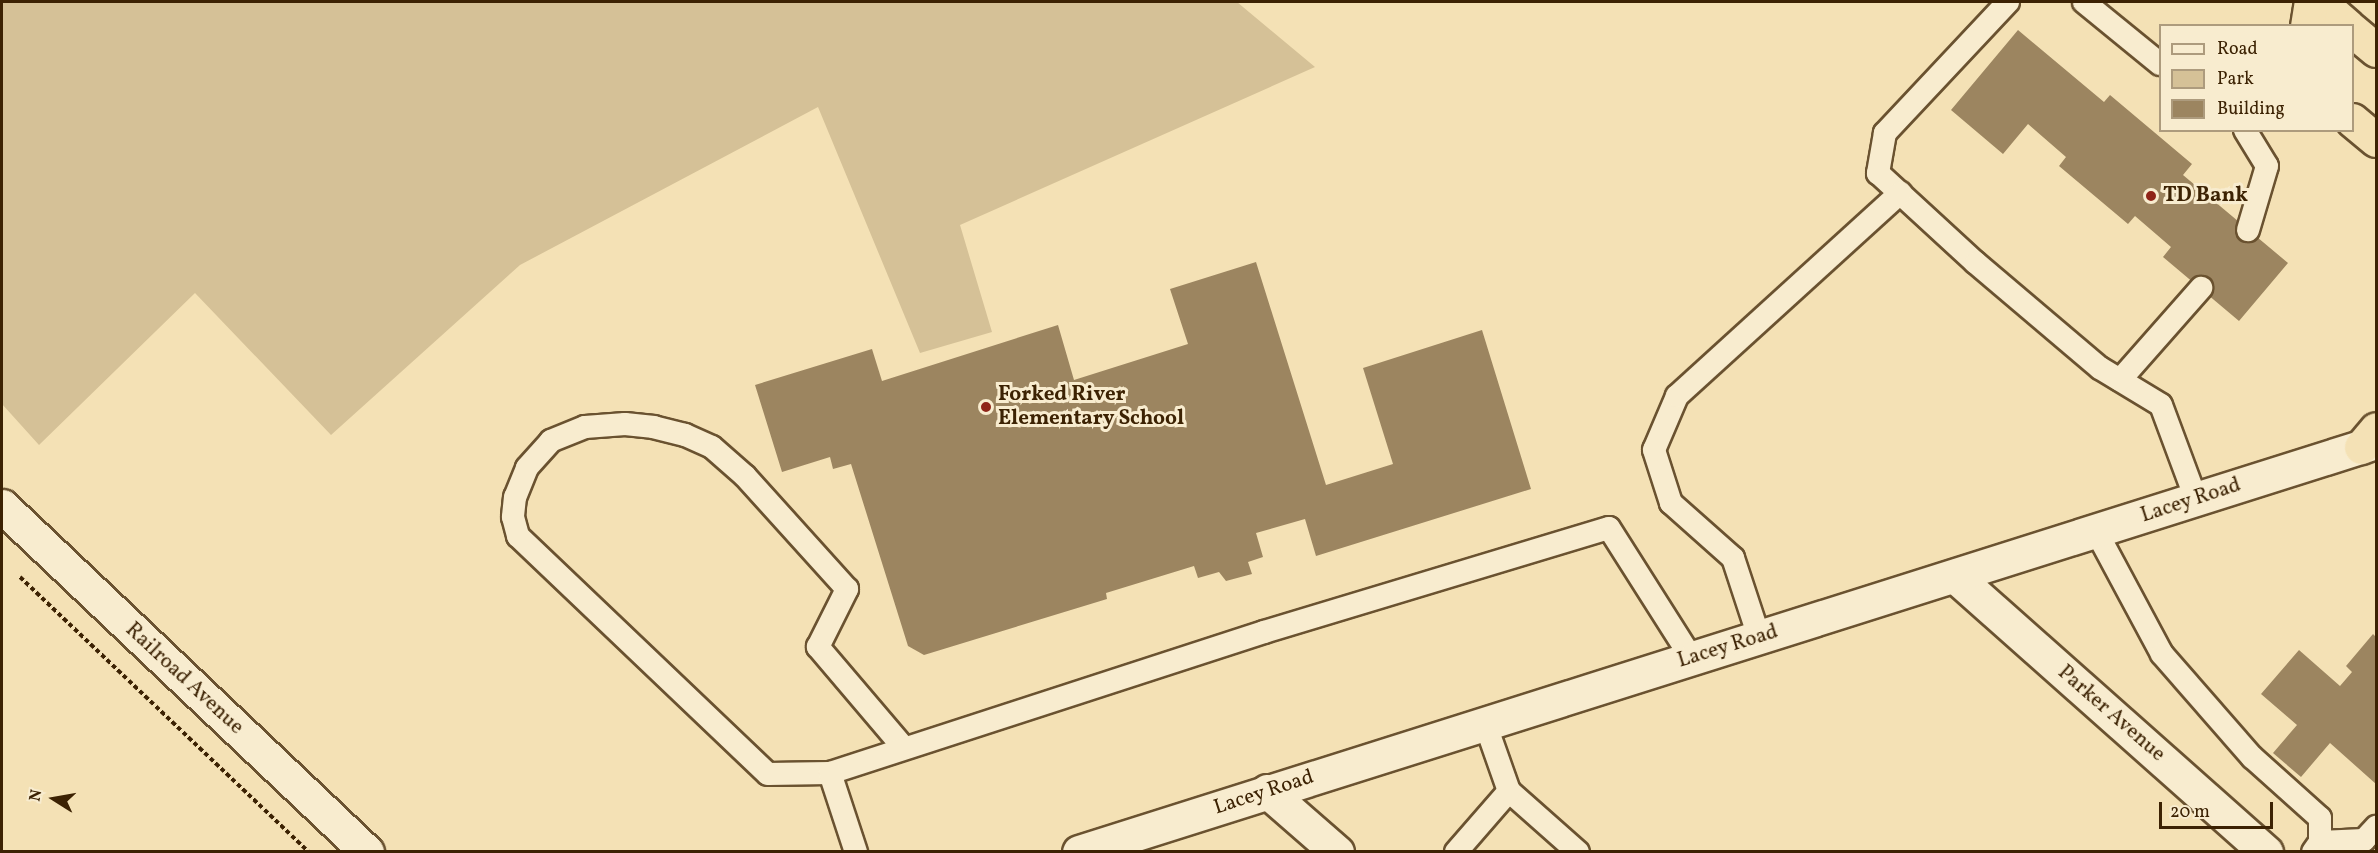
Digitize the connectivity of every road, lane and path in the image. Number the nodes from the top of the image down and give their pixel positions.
1 (2007, 2) edge
2 (2084, 2) edge
3 (2311, 2) edge
4 (2320, 2) edge
5 (2307, 24) edge
6 (2346, 24) edge
7 (2354, 32) edge
8 (2376, 50) edge
9 (2159, 63) edge
10 (2354, 122) edge
11 (2247, 132) edge
12 (2376, 140) edge
13 (1900, 193) junction
14 (2248, 230) dead end
15 (2201, 288) dead end
16 (2120, 380) junction
17 (2371, 439) edge
18 (2196, 499) junction
19 (2, 506) edge
20 (2096, 531) junction
21 (19, 576) dead end
22 (1955, 576) junction
23 (1759, 638) junction
24 (1692, 659) junction
25 (1485, 723) junction
26 (904, 748) junction
27 (830, 773) junction
28 (1267, 791) junction
29 (1509, 791) junction
30 (2376, 827) edge
31 (2317, 847) edge
32 (309, 852) edge
33 (367, 852) edge
34 (856, 852) edge
35 (1079, 852) edge
36 (1336, 852) edge
37 (1456, 852) edge
38 (1578, 852) edge
39 (2266, 852) edge

1 - 13 lane
2 - 9 lane
3 - 5 highway
4 - 6 highway
7 - 8 highway
10 - 12 highway
11 - 14 lane
13 - 16 lane
13 - 23 lane
15 - 16 lane
16 - 18 lane
17 - 18 main road, Lacey Road
18 - 20 main road, Lacey Road
19 - 33 main road, Railroad Avenue
20 - 22 main road, Lacey Road
20 - 31 lane
21 - 32 path
22 - 23 main road, Lacey Road
22 - 39 main road, Parker Avenue
23 - 24 main road, Lacey Road
24 - 25 main road, Lacey Road
24 - 26 lane
25 - 28 main road, Lacey Road
25 - 29 lane
26 - 27 lane
26 - 27 lane
27 - 34 lane
28 - 35 main road, Lacey Road
28 - 36 main road
29 - 37 lane
29 - 38 lane
30 - 31 lane

